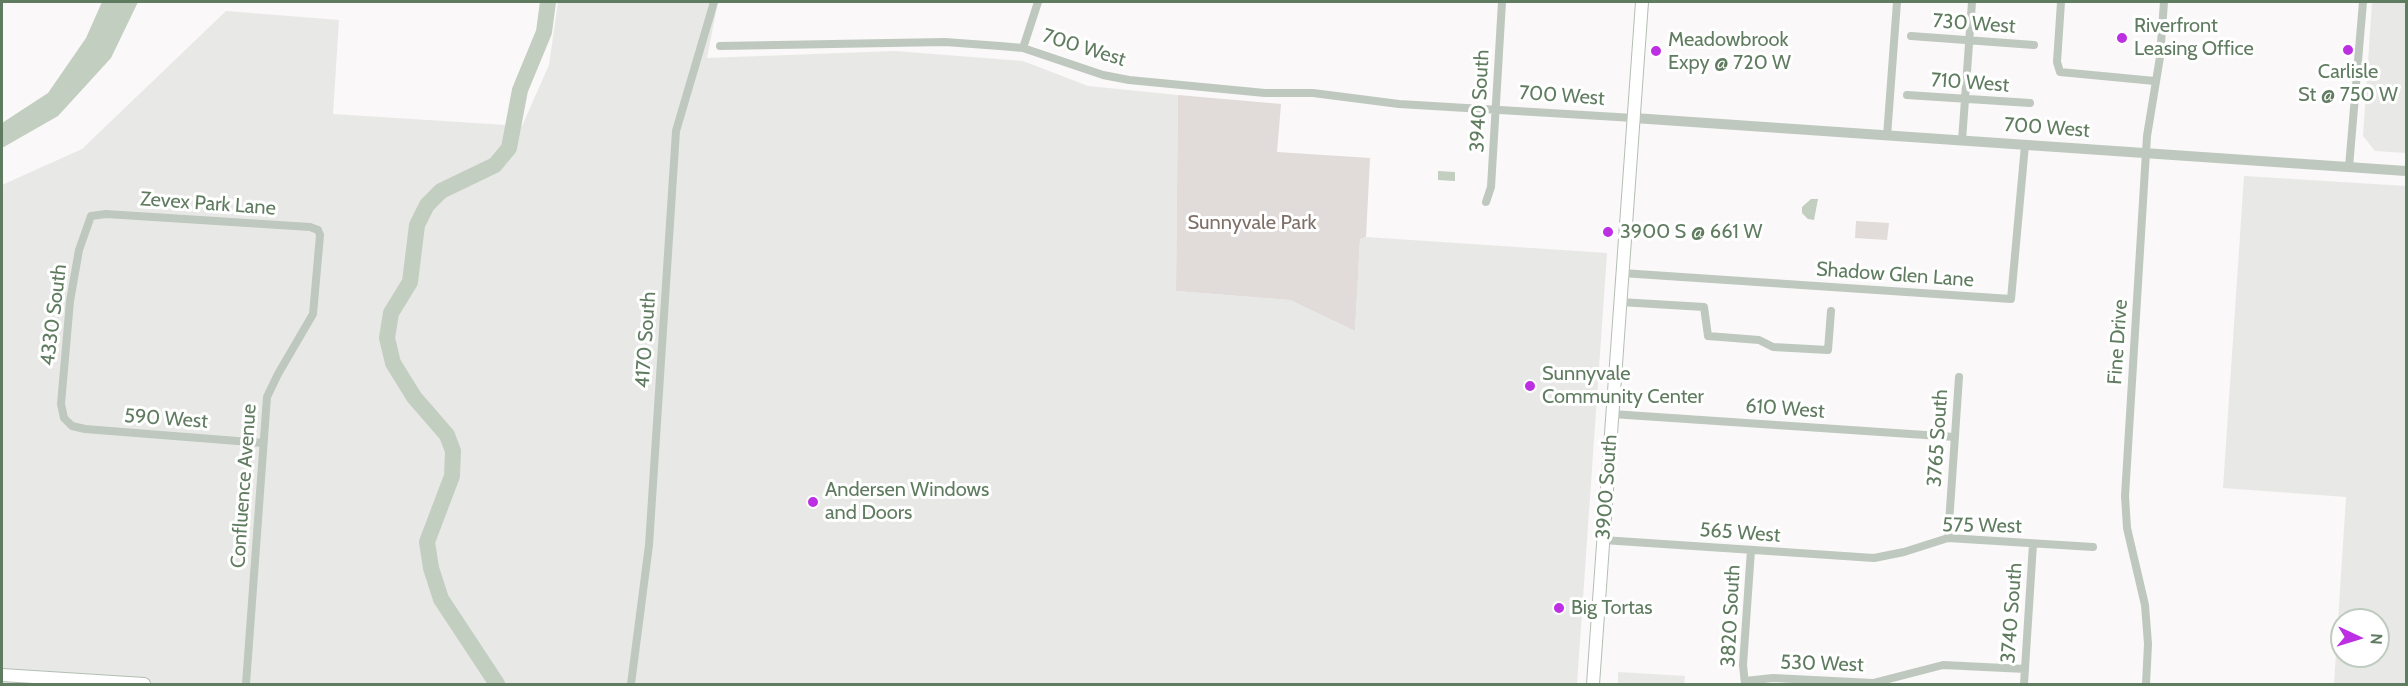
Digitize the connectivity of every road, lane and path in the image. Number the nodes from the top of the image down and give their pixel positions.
1 (714, 2) edge
2 (1038, 2) edge
3 (1502, 2) edge
4 (1642, 2) edge
5 (1897, 2) edge
6 (1972, 2) edge
7 (2061, 2) edge
8 (2164, 2) edge
9 (2363, 2) edge
10 (1911, 36) dead end
11 (1969, 40) junction
12 (2034, 45) dead end
13 (720, 46) dead end
14 (1023, 48) junction
15 (2155, 81) junction
16 (1907, 95) dead end
17 (1965, 99) junction
18 (2030, 103) dead end
19 (1496, 109) junction
20 (1634, 118) junction
21 (1887, 136) junction
22 (1962, 141) junction
23 (2025, 145) junction
24 (2147, 153) junction
25 (2349, 167) junction
26 (2406, 171) edge
27 (1486, 202) dead end
28 (95, 214) joint
29 (318, 230) joint
30 (1622, 273) junction
31 (1620, 302) junction
32 (1831, 311) dead end
33 (1959, 377) dead end
34 (1612, 414) junction
35 (69, 423) joint
36 (1954, 437) junction
37 (263, 443) junction
38 (1948, 538) junction
39 (1603, 540) junction
40 (2034, 544) junction
41 (2093, 547) dead end
42 (1751, 550) junction
43 (1874, 558) joint
44 (2025, 669) junction
45 (2, 675) edge
46 (1745, 683) edge
47 (116, 684) edge
48 (144, 684) edge
49 (246, 684) edge
50 (631, 684) edge
51 (1593, 684) edge
52 (2024, 684) edge
53 (2146, 684) edge

1 - 50 street, 4170 South
2 - 14 street
3 - 19 street, 3940 South
4 - 20 main road, 3900 South
5 - 21 street
6 - 11 street
7 - 15 street
8 - 15 street, Fine Drive
9 - 25 street
10 - 11 street, 730 West
11 - 12 street, 730 West
11 - 17 street
13 - 14 street, 700 West
14 - 19 street, 700 West
15 - 24 street, Fine Drive
16 - 17 street, 710 West
17 - 18 street, 710 West
17 - 22 street
19 - 20 street, 700 West
19 - 27 street, 3940 South
20 - 21 street, 700 West
20 - 30 main road, 3900 South
21 - 22 street, 700 West
22 - 23 street, 700 West
23 - 24 street, 700 West
23 - 30 street, Shadow Glen Lane
24 - 25 street, 700 West
24 - 53 street, Fine Drive
25 - 26 street, 700 West
28 - 29 street, Zevex Park Lane
28 - 35 street, 4330 South
29 - 37 street, Confluence Avenue
30 - 31 main road, 3900 South
31 - 32 street
31 - 34 main road, 3900 South
33 - 36 street, 3765 South
34 - 36 street, 610 West
34 - 39 main road, 3900 South
35 - 37 street, 590 West
36 - 38 street, 3765 South
37 - 49 street, Confluence Avenue
38 - 40 street, 575 West
38 - 43 street, 575 West
39 - 42 street, 565 West
39 - 51 main road, 3900 South
40 - 41 street, 575 West
40 - 44 street, 3740 South
42 - 43 street, 565 West
42 - 46 street, 3820 South
44 - 46 street, 530 West
44 - 52 street, 3740 South
45 - 47 main road
47 - 48 main road

